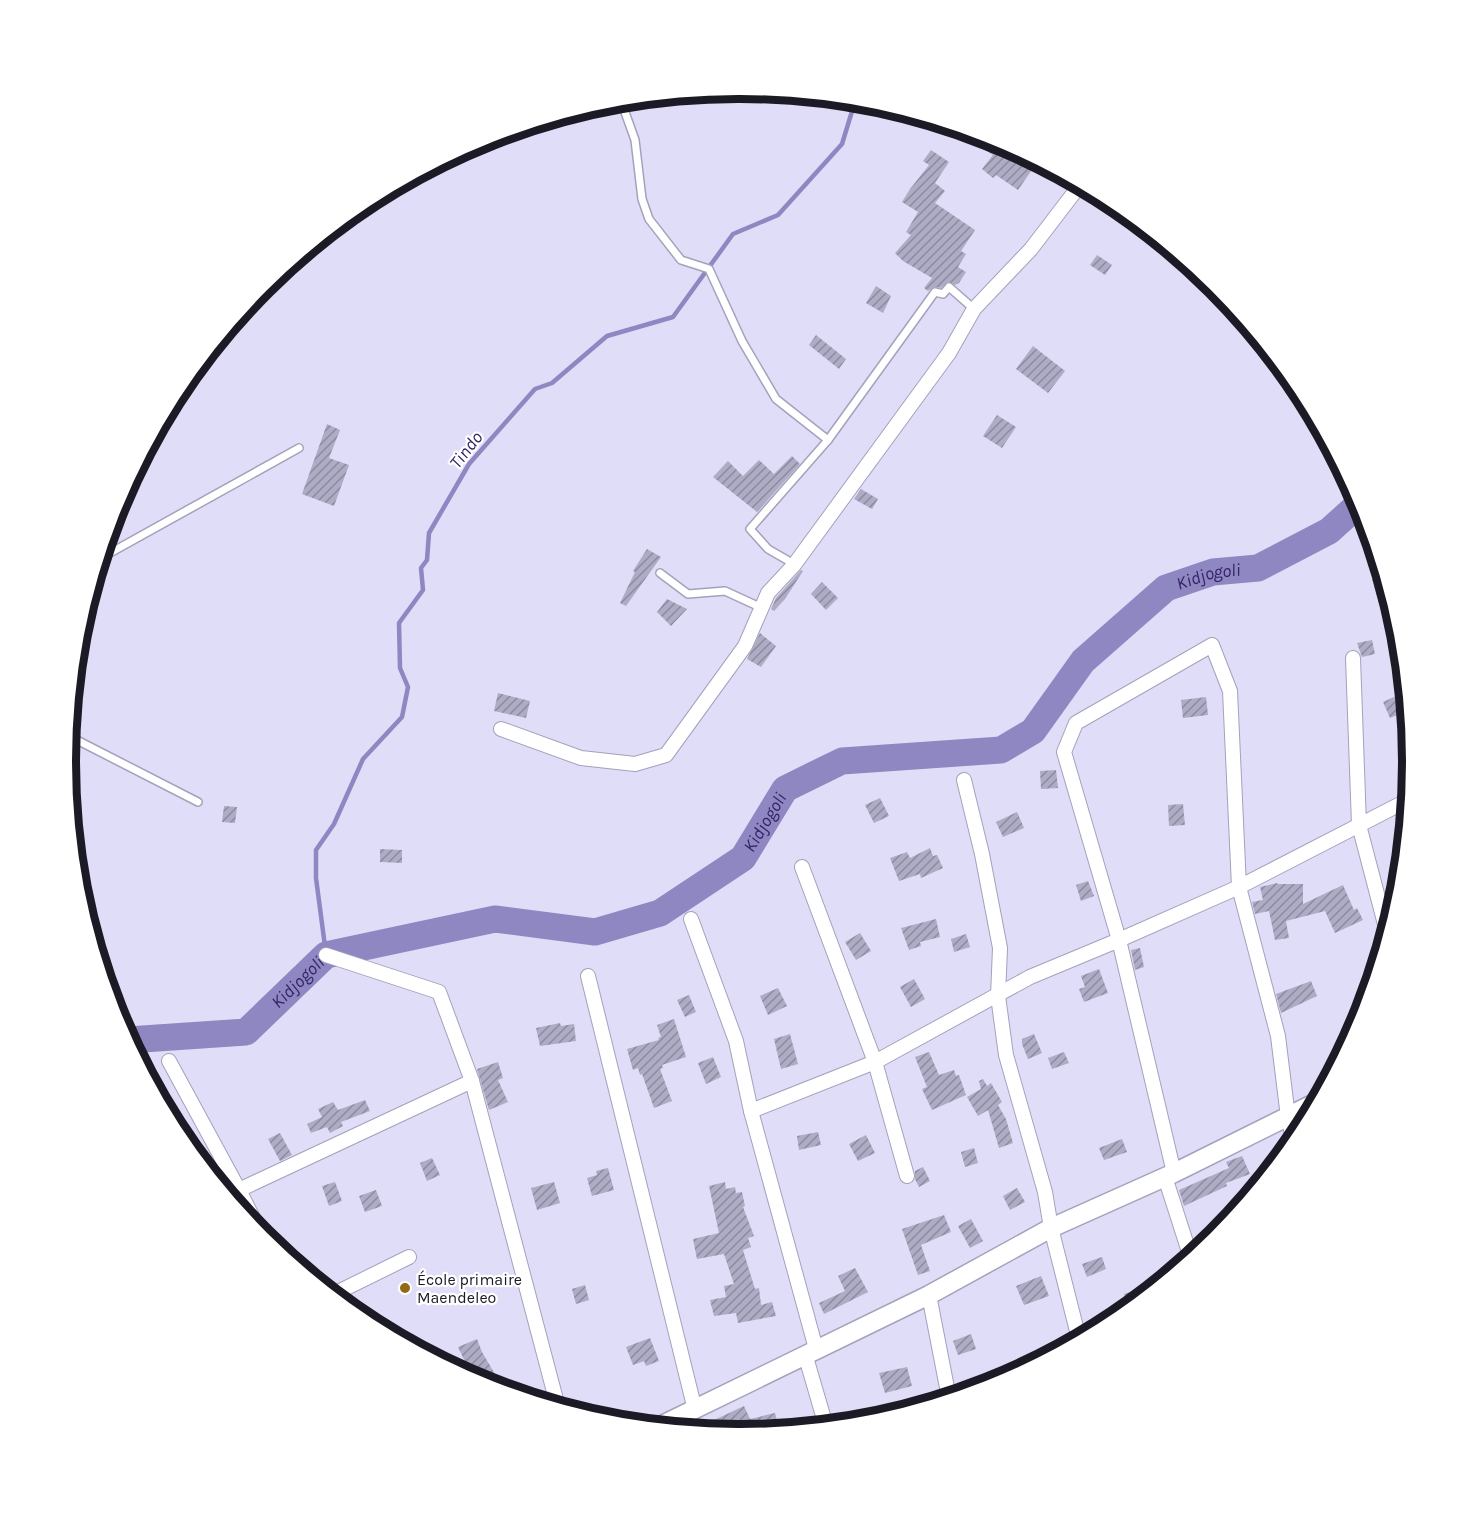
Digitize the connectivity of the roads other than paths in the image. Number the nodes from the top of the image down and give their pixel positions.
1 (624, 110) edge
2 (1075, 191) edge
3 (974, 309) junction
4 (828, 440) junction
5 (298, 448) dead end
6 (111, 552) edge
7 (794, 565) junction
8 (660, 573) dead end
9 (762, 608) junction
10 (1353, 658) dead end
11 (501, 729) dead end
12 (77, 740) edge
13 (964, 780) dead end
14 (198, 802) dead end
15 (1400, 804) edge
16 (1359, 825) junction
17 (802, 867) dead end
18 (1239, 887) junction
19 (1383, 916) edge
20 (691, 919) dead end
21 (1119, 940) junction
22 (326, 955) dead end
23 (588, 976) dead end
24 (998, 996) junction
25 (169, 1061) dead end
26 (875, 1062) junction
27 (472, 1081) junction
28 (1303, 1109) edge
29 (751, 1111) junction
30 (1288, 1116) junction
31 (1291, 1129) edge
32 (1169, 1175) junction
33 (907, 1176) dead end
34 (230, 1185) edge
35 (235, 1191) edge
36 (1052, 1228) junction
37 (1188, 1248) edge
38 (410, 1257) dead end
39 (339, 1290) edge
40 (929, 1295) junction
41 (1077, 1332) edge
42 (811, 1351) junction
43 (948, 1390) edge
44 (556, 1398) edge
45 (689, 1418) edge
46 (825, 1419) edge

1 - 4 lane
2 - 3 street
3 - 4 lane
3 - 7 street
4 - 7 lane
5 - 6 lane
7 - 9 street
8 - 9 lane
9 - 11 street
10 - 16 street
12 - 14 lane
13 - 24 street
15 - 16 street
16 - 18 street
16 - 19 street
17 - 26 street
18 - 21 street
18 - 21 street
18 - 30 street
20 - 29 street
21 - 24 street
21 - 32 street
22 - 27 street
23 - 45 street
24 - 26 street
24 - 36 street
25 - 34 street
26 - 29 street
26 - 33 street
27 - 35 street
27 - 44 street
28 - 30 street
29 - 42 street
30 - 31 street
30 - 32 street
32 - 36 street
32 - 37 street
36 - 40 street
36 - 41 street
38 - 39 street
40 - 42 street
40 - 43 street
42 - 45 street
42 - 46 street

